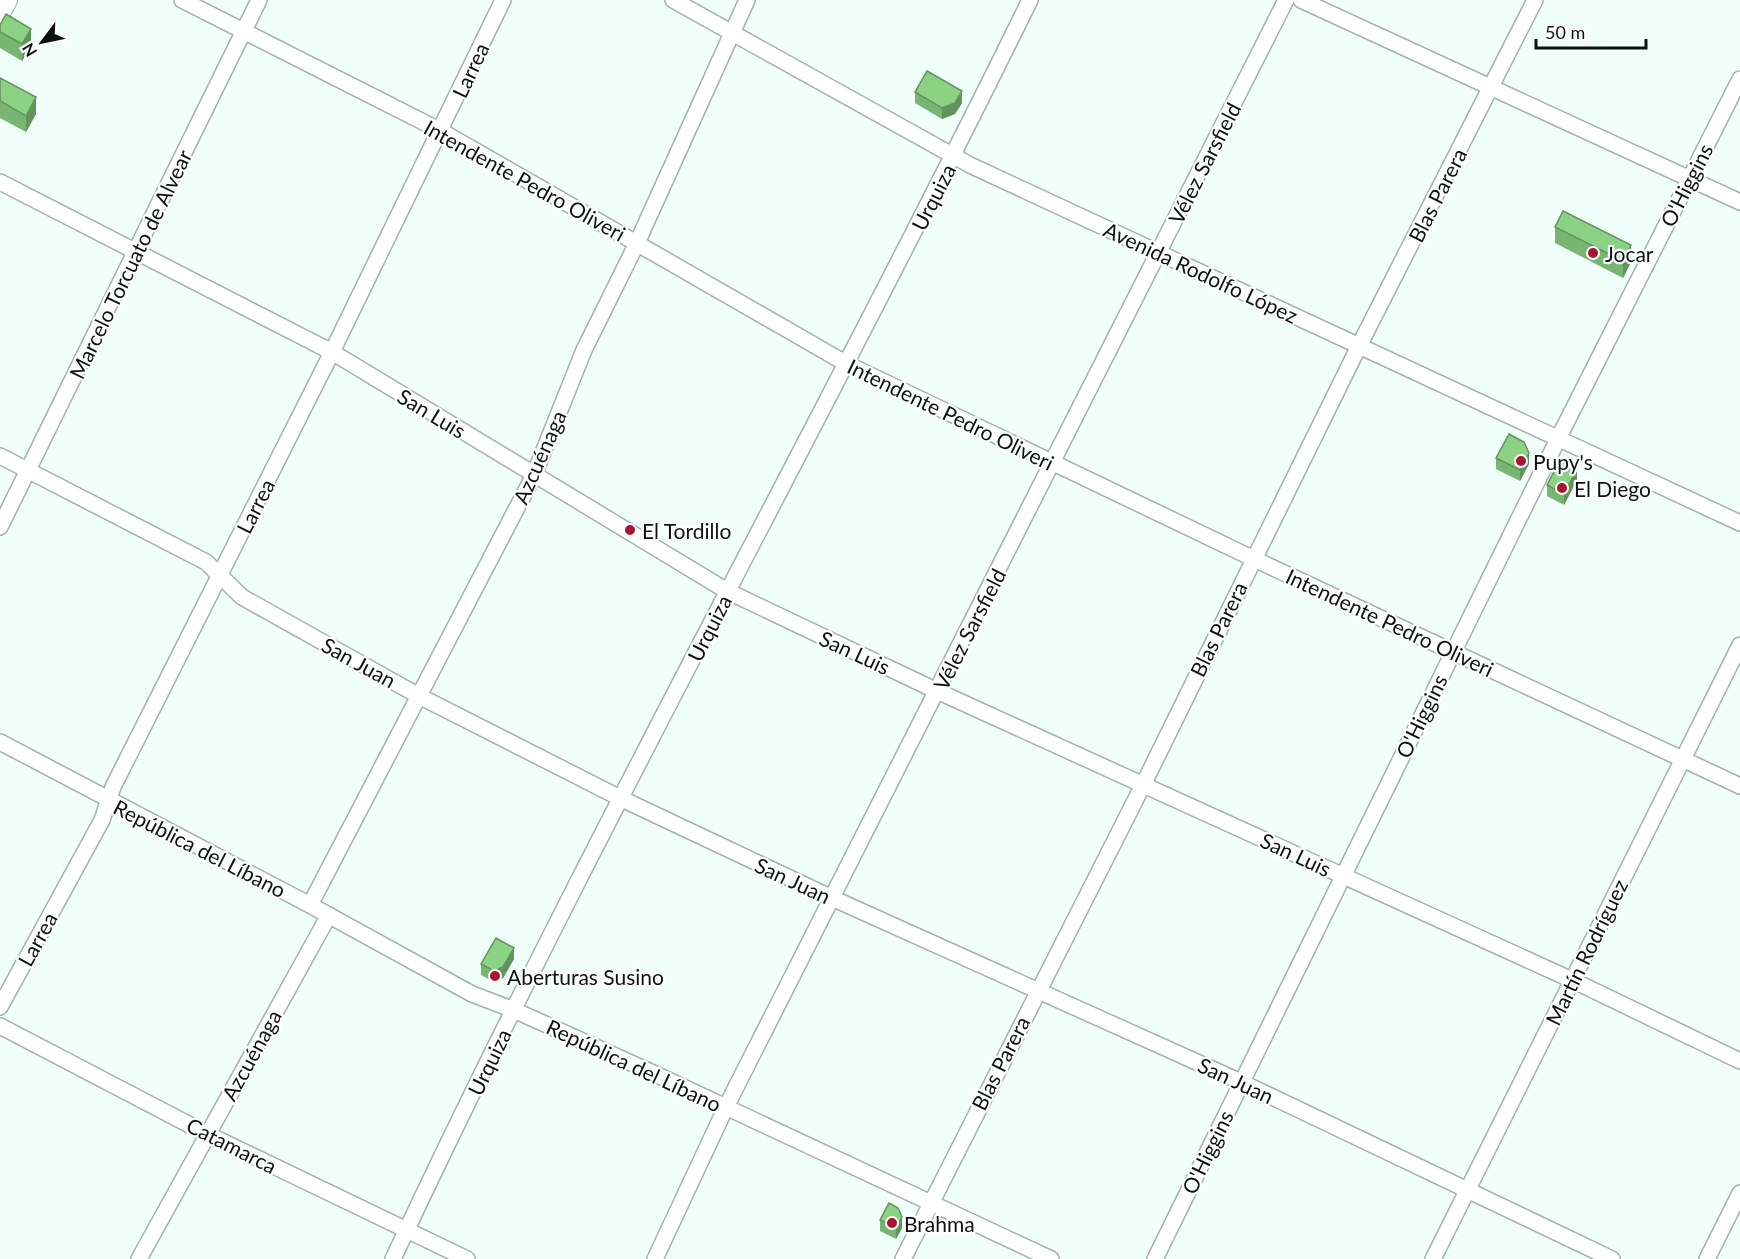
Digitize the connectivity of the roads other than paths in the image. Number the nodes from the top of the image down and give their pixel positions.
1 (7, 0) edge
2 (183, 0) edge
3 (259, 0) edge
4 (503, 0) edge
5 (673, 0) edge
6 (747, 0) edge
7 (1030, 0) edge
8 (1286, 0) edge
9 (1301, 0) edge
10 (1535, 0) edge
11 (0, 13) edge
12 (731, 31) junction
13 (243, 32) junction
14 (1740, 79) edge
15 (1492, 88) junction
16 (441, 131) junction
17 (954, 156) junction
18 (1690, 178) junction
19 (0, 182) edge
20 (1740, 202) edge
21 (637, 243) junction
22 (1159, 251) junction
23 (137, 252) junction
24 (1359, 346) junction
25 (332, 352) junction
26 (848, 364) junction
27 (1559, 438) junction
28 (0, 456) edge
29 (1052, 464) junction
30 (28, 471) junction
31 (534, 475) junction
32 (1740, 523) edge
33 (0, 527) edge
34 (1252, 558) junction
35 (220, 575) junction
36 (727, 591) junction
37 (1740, 645) edge
38 (1454, 651) junction
39 (937, 691) junction
40 (419, 696) junction
41 (0, 742) edge
42 (1682, 758) junction
43 (1144, 783) junction
44 (1740, 786) edge
45 (621, 799) junction
46 (109, 801) junction
47 (1343, 876) junction
48 (832, 898) junction
49 (310, 905) junction
50 (329, 915) junction
51 (1572, 980) junction
52 (1038, 988) junction
53 (0, 1007) edge
54 (514, 1010) junction
55 (0, 1026) edge
56 (1740, 1061) edge
57 (1241, 1082) junction
58 (726, 1107) junction
59 (207, 1134) junction
60 (1468, 1191) junction
61 (1740, 1193) edge
62 (930, 1203) junction
63 (406, 1232) junction
64 (139, 1259) edge
65 (393, 1259) edge
66 (466, 1259) edge
67 (655, 1259) edge
68 (903, 1259) edge
69 (1051, 1259) edge
70 (1155, 1259) edge
71 (1433, 1259) edge
72 (1612, 1259) edge
73 (1707, 1259) edge

1 - 11 main road
2 - 13 street, Intendente Pedro Oliveri
3 - 13 street, Marcelo Torcuato de Alvear
4 - 16 street, Larrea
5 - 12 street, Avenida Rodolfo López
6 - 12 street, Azcuénaga
7 - 17 street, Urquiza
8 - 22 street, Vélez Sarsfield
9 - 15 street
10 - 15 street, Blas Parera
12 - 17 street, Avenida Rodolfo López
12 - 21 street, Azcuénaga
13 - 16 street, Intendente Pedro Oliveri
13 - 23 street, Marcelo Torcuato de Alvear
14 - 18 street, O'Higgins
15 - 18 street
15 - 24 street, Blas Parera
16 - 21 street, Intendente Pedro Oliveri
16 - 25 street, Larrea
17 - 22 street, Avenida Rodolfo López
17 - 26 street, Urquiza
18 - 20 street
18 - 27 street, O'Higgins
19 - 23 street, San Luis
21 - 26 street, Intendente Pedro Oliveri
21 - 31 street, Azcuénaga
22 - 24 street, Avenida Rodolfo López
22 - 29 street, Vélez Sarsfield
23 - 25 street, San Luis
23 - 30 street, Marcelo Torcuato de Alvear
24 - 27 street, Avenida Rodolfo López
24 - 34 street, Blas Parera
25 - 31 street, San Luis
25 - 35 street, Larrea
26 - 29 street, Intendente Pedro Oliveri
26 - 36 street, Urquiza
27 - 32 street, Avenida Rodolfo López
27 - 38 street, O'Higgins
28 - 30 street, San Juan
29 - 34 street, Intendente Pedro Oliveri
29 - 39 street, Vélez Sarsfield
30 - 33 street, Marcelo Torcuato de Alvear
30 - 35 street, San Juan
31 - 36 street, San Luis
31 - 40 street, Azcuénaga
34 - 38 street, Intendente Pedro Oliveri
34 - 43 street, Blas Parera
35 - 40 street, San Juan
35 - 46 street, Larrea
36 - 39 street, San Luis
36 - 45 street, Urquiza
37 - 42 street, Martín Rodríguez
38 - 42 street, Intendente Pedro Oliveri
38 - 47 street, O'Higgins
39 - 43 street, San Luis
39 - 48 street, Vélez Sarsfield
40 - 45 street, San Juan
40 - 49 street, Azcuénaga
41 - 46 street, República del Líbano
42 - 44 street, Intendente Pedro Oliveri
42 - 51 street, Martín Rodríguez
43 - 47 street, San Luis
43 - 52 street, Blas Parera
45 - 48 street, San Juan
45 - 54 street, Urquiza
46 - 49 street, República del Líbano
46 - 53 street, Larrea
47 - 51 street, San Luis
47 - 57 street, O'Higgins
48 - 52 street, San Juan
48 - 58 street, Vélez Sarsfield
49 - 50 street, República del Líbano
50 - 54 street, República del Líbano
50 - 59 street, Azcuénaga
51 - 56 street, San Luis
51 - 60 street, Martín Rodríguez
52 - 57 street, San Juan
52 - 62 street, Blas Parera
54 - 58 street, República del Líbano
54 - 63 street, Urquiza
55 - 59 street, Catamarca
57 - 60 street, San Juan
57 - 70 street, O'Higgins
58 - 62 street, República del Líbano
58 - 67 street, Vélez Sarsfield
59 - 63 street, Catamarca
59 - 64 street, Azcuénaga
60 - 71 street, Martín Rodríguez
60 - 72 street, San Juan
61 - 73 street
62 - 68 street, Blas Parera
62 - 69 street, República del Líbano
63 - 65 street, Urquiza
63 - 66 street, Catamarca

